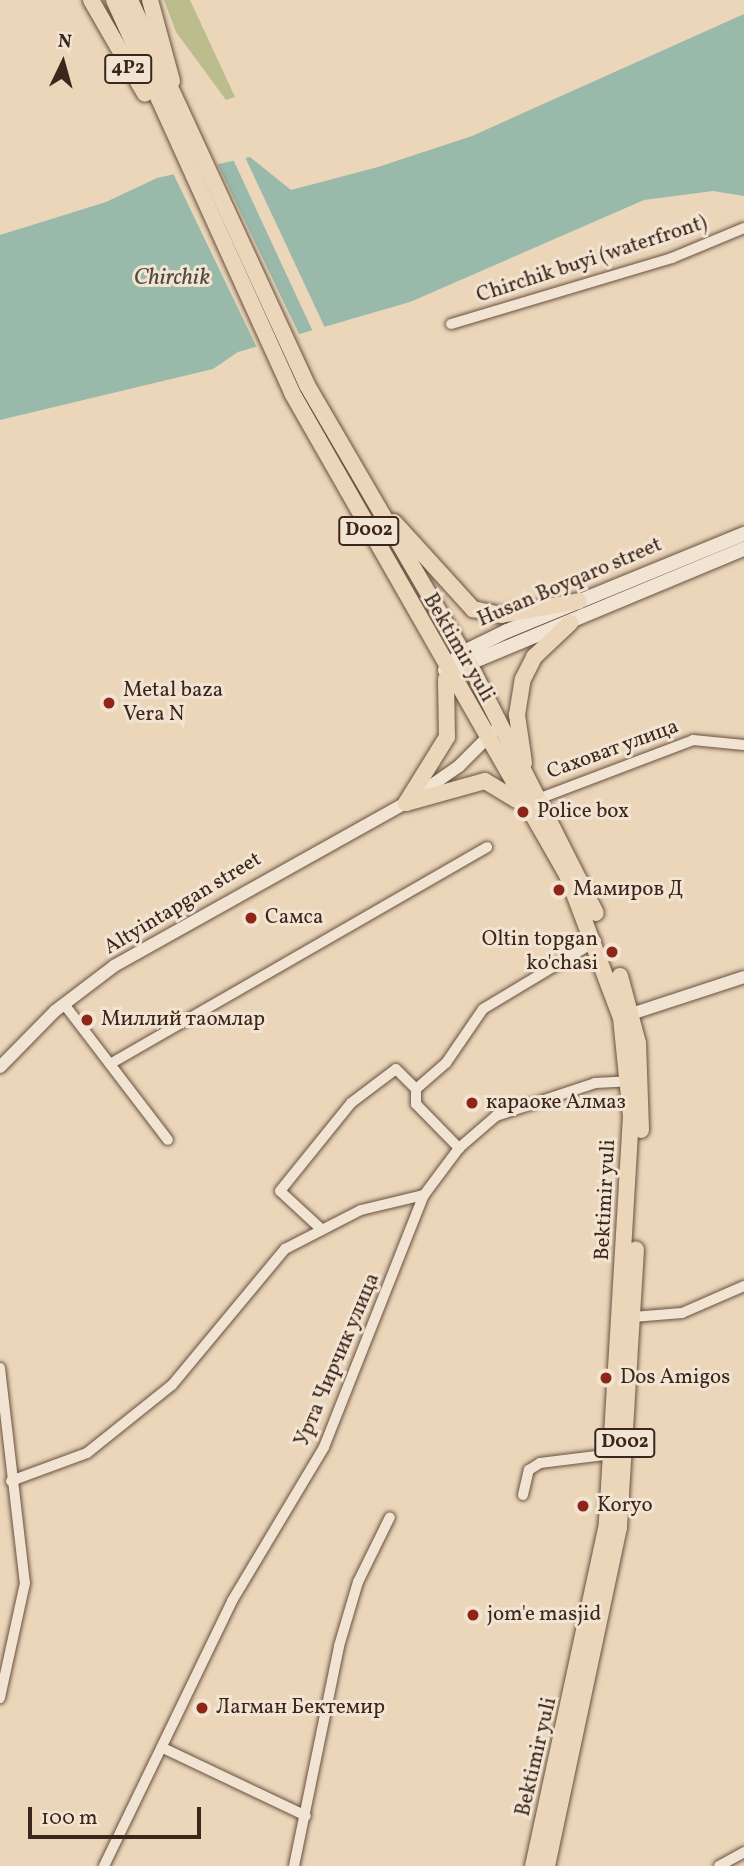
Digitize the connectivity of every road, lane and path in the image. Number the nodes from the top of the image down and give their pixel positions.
1 (91, 0) edge
2 (114, 0) edge
3 (130, 0) edge
4 (150, 0) edge
5 (178, 131) junction
6 (744, 228) edge
7 (451, 324) dead end
8 (370, 495) junction
9 (744, 534) edge
10 (744, 549) edge
11 (579, 601) junction
12 (570, 623) junction
13 (466, 659) junction
14 (445, 670) junction
15 (499, 727) junction
16 (486, 738) junction
17 (744, 745) edge
18 (527, 779) junction
19 (406, 803) junction
20 (532, 804) junction
21 (487, 848) dead end
22 (597, 941) junction
23 (744, 977) edge
24 (64, 1004) junction
25 (627, 1016) junction
26 (110, 1064) junction
27 (0, 1067) edge
28 (629, 1081) junction
29 (416, 1089) junction
30 (167, 1140) dead end
31 (459, 1148) junction
32 (424, 1195) junction
33 (320, 1228) junction
34 (744, 1286) edge
35 (633, 1317) junction
36 (0, 1368) edge
37 (612, 1454) junction
38 (5, 1463) edge
39 (11, 1481) junction
40 (523, 1495) dead end
41 (390, 1517) dead end
42 (0, 1698) edge
43 (163, 1748) junction
44 (306, 1816) junction
45 (744, 1852) edge
46 (104, 1866) edge
47 (295, 1866) edge
48 (533, 1866) edge
49 (547, 1866) edge
50 (719, 1866) edge

1 - 5 highway, 4P2
2 - 5 highway, D002
3 - 5 highway, D002
4 - 5 highway, 4P2
5 - 8 highway, Bektimir yuli / D002
5 - 14 highway, Bektimir yuli / D002
6 - 7 street, Chirchik buyi (waterfront)
8 - 11 highway
8 - 13 highway, Bektimir yuli / D002
9 - 11 main road, Husan Boyqaro street
10 - 12 main road, Husan Boyqaro street
11 - 13 main road, Husan Boyqaro street
12 - 13 main road, Husan Boyqaro street
12 - 18 highway
13 - 14 main road, Husan Boyqaro street
13 - 15 highway, Bektimir yuli / D002
14 - 16 highway, Bektimir yuli / D002
14 - 19 highway
15 - 16 street, Altyintapgan street
15 - 18 highway, Bektimir yuli / D002
16 - 19 street, Altyintapgan street
16 - 20 highway, Bektimir yuli / D002
17 - 20 street, Саховат улица
18 - 20 highway, Bektimir yuli / D002
19 - 20 highway
19 - 24 street, Altyintapgan street
20 - 22 highway, Bektimir yuli / D002
20 - 25 highway, Bektimir yuli / D002
21 - 26 street
22 - 25 highway, Bektimir yuli / D002
22 - 29 street
23 - 25 street
24 - 26 street
24 - 27 street, Altyintapgan street
25 - 28 highway, Bektimir yuli / D002
25 - 35 highway, Bektimir yuli / D002
26 - 30 street
28 - 31 street, Урта Чирчик улица
28 - 37 highway, Bektimir yuli / D002
29 - 31 street
29 - 33 street
31 - 32 street, Урта Чирчик улица
32 - 33 street
32 - 43 street, Урта Чирчик улица
33 - 39 street
34 - 35 street
35 - 49 highway, Bektimir yuli / D002
36 - 38 street
37 - 40 street
37 - 48 highway, Bektimir yuli / D002
38 - 39 street
39 - 42 street
41 - 44 street
43 - 44 street
43 - 46 street, Урта Чирчик улица
44 - 47 street
45 - 50 street

